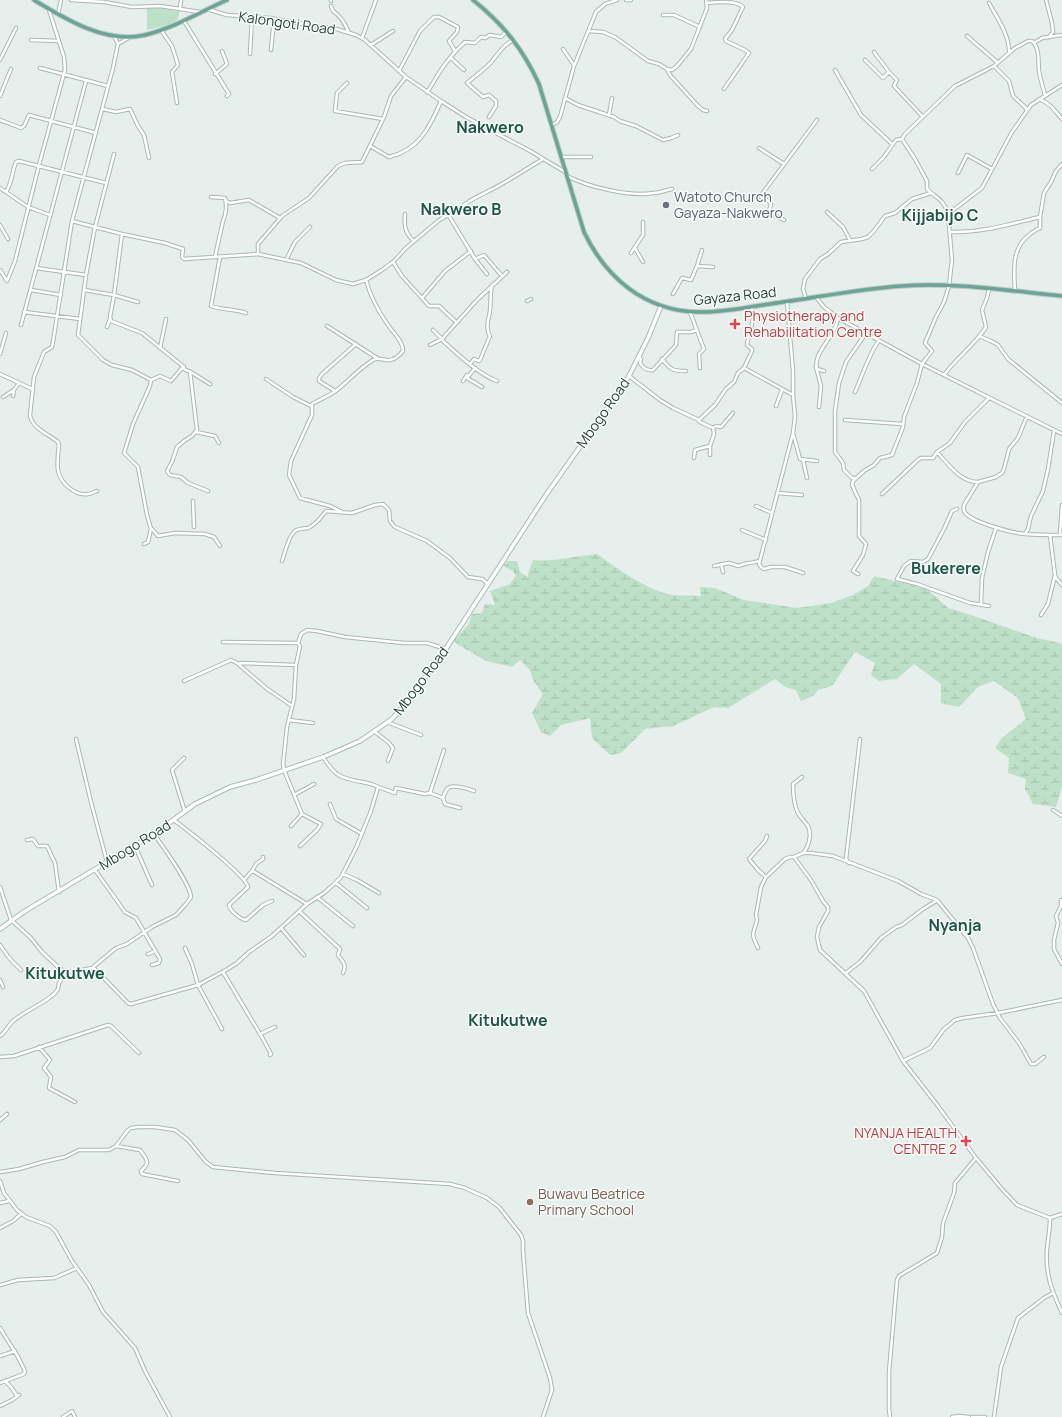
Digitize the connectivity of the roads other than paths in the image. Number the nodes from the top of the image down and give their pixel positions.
1 (35, 0) edge
2 (61, 0) edge
3 (70, 0) edge
4 (181, 0) edge
5 (227, 0) edge
6 (376, 0) edge
7 (473, 0) edge
8 (617, 0) edge
9 (626, 0) edge
10 (631, 0) edge
11 (1046, 0) edge
12 (706, 2) edge
13 (989, 3) dead end
14 (331, 6) dead end
15 (48, 9) junction
16 (180, 9) junction
17 (207, 9) junction
18 (200, 12) junction
19 (58, 14) junction
20 (663, 15) dead end
21 (252, 17) junction
22 (274, 18) junction
23 (184, 21) junction
24 (700, 27) junction
25 (16, 28) dead end
26 (161, 30) junction
27 (393, 31) dead end
28 (506, 31) junction
29 (588, 31) junction
30 (349, 33) junction
31 (114, 35) junction
32 (1062, 35) edge
33 (967, 36) dead end
34 (130, 37) junction
35 (1049, 37) junction
36 (362, 38) junction
37 (513, 39) junction
38 (31, 40) dead end
39 (59, 40) junction
40 (1034, 43) junction
41 (118, 44) junction
42 (371, 45) junction
43 (563, 49) dead end
44 (271, 50) dead end
45 (222, 51) dead end
46 (455, 51) junction
47 (874, 52) dead end
48 (1009, 52) junction
49 (250, 54) dead end
50 (451, 58) junction
51 (0, 59) edge
52 (865, 60) dead end
53 (997, 62) junction
54 (574, 66) junction
55 (994, 66) junction
56 (40, 68) dead end
57 (11, 69) dead end
58 (667, 69) junction
59 (464, 70) dead end
60 (835, 70) dead end
61 (399, 71) junction
62 (889, 72) junction
63 (216, 74) junction
64 (63, 75) junction
65 (406, 77) junction
66 (86, 81) junction
67 (347, 83) dead end
68 (1062, 85) edge
69 (108, 86) junction
70 (724, 89) dead end
71 (1, 91) edge
72 (427, 92) junction
73 (1046, 95) junction
74 (0, 96) edge
75 (227, 96) dead end
76 (565, 98) junction
77 (612, 98) dead end
78 (1039, 99) junction
79 (441, 101) junction
80 (177, 103) dead end
81 (102, 109) junction
82 (1026, 110) junction
83 (708, 111) dead end
84 (609, 115) junction
85 (923, 117) junction
86 (489, 118) dead end
87 (383, 119) junction
88 (1062, 119) edge
89 (0, 120) edge
90 (817, 120) dead end
91 (50, 122) junction
92 (552, 125) junction
93 (74, 127) junction
94 (96, 133) junction
95 (678, 135) dead end
96 (902, 139) junction
97 (892, 144) junction
98 (370, 146) junction
99 (759, 148) dead end
100 (114, 154) dead end
101 (561, 157) junction
102 (591, 157) dead end
103 (149, 158) dead end
104 (543, 159) junction
105 (784, 164) junction
106 (1062, 164) edge
107 (38, 165) junction
108 (872, 169) dead end
109 (992, 170) junction
110 (62, 171) junction
111 (958, 173) dead end
112 (566, 174) junction
113 (84, 178) junction
114 (106, 183) junction
115 (0, 188) edge
116 (672, 189) dead end
117 (6, 192) junction
118 (931, 193) junction
119 (211, 197) dead end
120 (226, 201) junction
121 (28, 207) junction
122 (828, 212) dead end
123 (405, 214) dead end
124 (948, 214) junction
125 (50, 215) junction
126 (449, 216) junction
127 (1040, 217) junction
128 (280, 218) junction
129 (784, 220) dead end
130 (72, 221) junction
131 (643, 222) dead end
132 (0, 225) edge
133 (95, 227) junction
134 (310, 227) dead end
135 (951, 232) junction
136 (122, 234) junction
137 (8, 239) dead end
138 (850, 240) junction
139 (414, 242) junction
140 (635, 248) junction
141 (702, 250) dead end
142 (470, 251) junction
143 (631, 253) dead end
144 (258, 254) junction
145 (215, 257) junction
146 (220, 257) junction
147 (476, 259) junction
148 (286, 260) junction
149 (393, 262) junction
150 (643, 262) dead end
151 (697, 266) junction
152 (713, 267) dead end
153 (36, 268) junction
154 (0, 270) edge
155 (63, 272) junction
156 (507, 272) dead end
157 (487, 274) dead end
158 (86, 275) junction
159 (502, 276) junction
160 (366, 280) junction
161 (492, 285) junction
162 (949, 286) junction
163 (989, 289) junction
164 (31, 290) junction
165 (84, 290) junction
166 (1015, 292) junction
167 (673, 294) dead end
168 (61, 295) junction
169 (114, 295) junction
170 (1062, 296) edge
171 (816, 297) junction
172 (531, 298) dead end
173 (806, 299) junction
174 (423, 300) junction
175 (527, 301) dead end
176 (138, 302) dead end
177 (787, 302) junction
178 (662, 306) junction
179 (751, 307) junction
180 (24, 312) junction
181 (690, 312) junction
182 (246, 313) dead end
183 (57, 317) junction
184 (838, 318) junction
185 (110, 319) junction
186 (166, 319) dead end
187 (80, 320) junction
188 (456, 322) junction
189 (21, 325) dead end
190 (327, 326) dead end
191 (107, 327) dead end
192 (433, 330) dead end
193 (697, 330) junction
194 (6, 333) dead end
195 (866, 333) junction
196 (979, 336) junction
197 (442, 339) junction
198 (879, 340) junction
199 (356, 344) junction
200 (430, 345) dead end
201 (160, 348) junction
202 (0, 354) edge
203 (639, 357) junction
204 (377, 358) junction
205 (662, 360) junction
206 (922, 364) junction
207 (472, 366) junction
208 (816, 367) junction
209 (700, 368) dead end
210 (744, 368) junction
211 (686, 371) dead end
212 (824, 371) dead end
213 (0, 374) edge
214 (944, 375) junction
215 (629, 376) junction
216 (266, 379) dead end
217 (151, 380) junction
218 (463, 381) dead end
219 (497, 382) dead end
220 (19, 383) junction
221 (210, 384) dead end
222 (482, 387) dead end
223 (32, 389) junction
224 (14, 390) junction
225 (782, 390) junction
226 (335, 391) junction
227 (855, 392) dead end
228 (793, 395) junction
229 (13, 396) dead end
230 (3, 397) dead end
231 (989, 398) junction
232 (1062, 403) edge
233 (311, 406) junction
234 (776, 406) dead end
235 (819, 407) dead end
236 (734, 413) dead end
237 (1027, 416) junction
238 (699, 420) junction
239 (845, 420) dead end
240 (902, 424) junction
241 (713, 428) junction
242 (1054, 431) junction
243 (196, 432) junction
244 (793, 433) junction
245 (1062, 434) edge
246 (219, 443) dead end
247 (710, 446) junction
248 (937, 452) junction
249 (710, 454) dead end
250 (694, 458) dead end
251 (803, 460) junction
252 (817, 461) dead end
253 (808, 478) dead end
254 (856, 478) junction
255 (978, 482) junction
256 (97, 491) dead end
257 (208, 491) dead end
258 (778, 493) junction
259 (882, 494) dead end
260 (802, 495) dead end
261 (193, 501) dead end
262 (756, 506) dead end
263 (1062, 506) edge
264 (958, 509) dead end
265 (342, 512) junction
266 (772, 513) junction
267 (194, 527) dead end
268 (996, 528) junction
269 (151, 529) junction
270 (742, 530) dead end
271 (1025, 534) junction
272 (1050, 535) junction
273 (1061, 535) edge
274 (766, 540) junction
275 (144, 544) dead end
276 (220, 546) dead end
277 (760, 559) junction
278 (282, 561) dead end
279 (721, 564) junction
280 (714, 566) dead end
281 (723, 572) dead end
282 (803, 573) dead end
283 (858, 574) dead end
284 (1055, 575) junction
285 (488, 584) junction
286 (1062, 585) edge
287 (981, 605) junction
288 (989, 606) dead end
289 (1041, 615) dead end
290 (223, 642) dead end
291 (298, 643) junction
292 (446, 649) junction
293 (240, 664) dead end
294 (296, 665) junction
295 (184, 681) dead end
296 (292, 706) junction
297 (289, 720) junction
298 (387, 722) junction
299 (313, 723) dead end
300 (373, 731) junction
301 (421, 735) dead end
302 (76, 739) dead end
303 (860, 739) dead end
304 (444, 750) dead end
305 (323, 757) junction
306 (184, 758) dead end
307 (388, 761) dead end
308 (284, 770) junction
309 (802, 777) dead end
310 (314, 784) dead end
311 (378, 787) junction
312 (474, 791) dead end
313 (430, 793) junction
314 (294, 795) junction
315 (443, 798) junction
316 (330, 804) dead end
317 (460, 808) dead end
318 (1053, 810) dead end
319 (185, 813) junction
320 (302, 814) junction
321 (1062, 816) edge
322 (174, 820) junction
323 (292, 826) dead end
324 (154, 834) junction
325 (362, 834) junction
326 (767, 836) dead end
327 (27, 840) dead end
328 (135, 846) junction
329 (300, 846) dead end
330 (803, 854) junction
331 (263, 857) dead end
332 (794, 857) junction
333 (107, 863) junction
334 (849, 863) junction
335 (95, 870) junction
336 (252, 871) junction
337 (343, 874) junction
338 (766, 878) junction
339 (244, 880) junction
340 (336, 883) junction
341 (152, 885) dead end
342 (0, 887) edge
343 (59, 892) junction
344 (379, 892) dead end
345 (317, 897) junction
346 (937, 900) junction
347 (1061, 900) dead end
348 (272, 901) dead end
349 (307, 904) junction
350 (367, 908) dead end
351 (299, 911) junction
352 (12, 920) junction
353 (353, 926) dead end
354 (281, 928) junction
355 (0, 929) edge
356 (144, 933) junction
357 (0, 945) edge
358 (185, 948) dead end
359 (758, 948) dead end
360 (156, 951) junction
361 (148, 954) dead end
362 (304, 955) dead end
363 (1062, 964) edge
364 (152, 965) dead end
365 (92, 968) junction
366 (21, 970) dead end
367 (67, 971) junction
368 (223, 972) junction
369 (343, 973) dead end
370 (846, 973) junction
371 (0, 980) edge
372 (198, 985) junction
373 (3, 987) dead end
374 (1062, 1000) edge
375 (998, 1013) junction
376 (274, 1027) dead end
377 (222, 1030) dead end
378 (260, 1034) junction
379 (0, 1036) edge
380 (39, 1047) junction
381 (139, 1053) dead end
382 (270, 1055) dead end
383 (0, 1057) edge
384 (1044, 1057) dead end
385 (903, 1061) junction
386 (75, 1102) dead end
387 (7, 1114) dead end
388 (0, 1120) edge
389 (116, 1146) junction
390 (976, 1158) junction
391 (0, 1172) edge
392 (0, 1181) edge
393 (178, 1181) dead end
394 (9, 1201) junction
395 (0, 1203) edge
396 (22, 1214) junction
397 (1062, 1214) edge
398 (1050, 1218) junction
399 (0, 1228) edge
400 (77, 1268) junction
401 (0, 1284) edge
402 (1053, 1293) junction
403 (1062, 1313) edge
404 (0, 1328) edge
405 (15, 1351) junction
406 (0, 1356) edge
407 (5, 1381) junction
408 (0, 1383) edge
409 (0, 1406) edge
410 (63, 1417) edge
411 (75, 1417) edge
412 (170, 1417) edge
413 (543, 1417) edge
414 (890, 1417) edge
415 (952, 1417) edge
416 (969, 1417) edge
417 (972, 1417) edge
418 (985, 1417) edge
419 (994, 1417) edge

1 - 15 main road
2 - 19 street
3 - 16 street
4 - 16 street
5 - 17 main road
6 - 36 street
7 - 28 main road, Gayaza Road
8 - 29 street
9 - 10 street
11 - 35 street
12 - 24 street
12 - 70 street
13 - 48 street
14 - 30 street
15 - 19 main road
15 - 39 street
16 - 18 street
17 - 18 main road
17 - 21 street, Kalongoti Road
18 - 23 main road
19 - 31 main road
20 - 24 street
21 - 22 street, Kalongoti Road
21 - 49 street
22 - 30 street, Kalongoti Road
22 - 44 street
23 - 26 main road
23 - 63 street
24 - 58 street
25 - 51 street
26 - 34 main road
26 - 80 street
27 - 42 street
28 - 37 main road, Gayaza Road
28 - 46 street
29 - 54 street
29 - 58 street
30 - 36 street, Kalongoti Road
31 - 34 main road
31 - 41 street
32 - 35 street
33 - 53 street
34 - 41 street
35 - 40 street
36 - 42 street, Kalongoti Road
37 - 86 street
37 - 92 main road, Gayaza Road
38 - 39 street
39 - 64 street
40 - 48 street
40 - 73 street
41 - 69 street
42 - 61 street, Kalongoti Road
43 - 54 street
45 - 63 street
46 - 50 street
46 - 61 street
47 - 62 street
48 - 53 street
50 - 59 street
50 - 72 street
52 - 62 street
53 - 55 street
54 - 76 street
55 - 82 street
55 - 85 street
56 - 64 street
57 - 71 street
58 - 83 street
60 - 97 street
61 - 65 street, Kalongoti Road
62 - 85 street
63 - 75 street
64 - 66 street
64 - 91 street
65 - 72 street, Kalongoti Road
65 - 87 street
66 - 69 street
66 - 93 street
67 - 87 street
68 - 73 street
69 - 81 street
71 - 74 street
72 - 79 street, Kalongoti Road
73 - 78 street
76 - 84 street
76 - 92 street
77 - 84 street
78 - 82 street
78 - 88 street
79 - 98 street
79 - 104 street, Kalongoti Road
81 - 94 street
81 - 103 street
82 - 109 street
84 - 95 street
85 - 96 street
87 - 98 street
89 - 91 street
90 - 105 street
91 - 93 street
91 - 107 street
92 - 101 main road, Gayaza Road
93 - 94 street
93 - 110 street
94 - 113 street
96 - 97 street
96 - 118 street
97 - 108 street
98 - 128 street
99 - 105 street
100 - 114 street
101 - 102 street
101 - 112 main road, Gayaza Road
104 - 112 street, Kalongoti Road
104 - 126 street
105 - 129 street
106 - 127 street
107 - 110 street
107 - 117 street
107 - 121 street
109 - 111 street
109 - 124 street
110 - 113 street
110 - 125 street
112 - 116 street, Kalongoti Road
112 - 178 main road, Gayaza Road
113 - 114 street
113 - 130 street
114 - 133 street
115 - 117 street
117 - 121 street
118 - 124 street
118 - 138 street
119 - 120 street
120 - 128 street
120 - 145 street
121 - 125 street
121 - 154 street
122 - 138 street
123 - 139 street
124 - 135 street
125 - 153 street
126 - 139 street
126 - 142 street
127 - 135 street
127 - 166 street
128 - 144 street
130 - 133 street
130 - 155 street
131 - 140 street
132 - 137 street
133 - 136 street
133 - 158 street
134 - 148 street
135 - 162 street
136 - 145 street
136 - 169 street
138 - 173 street
139 - 149 street
140 - 143 street
140 - 150 street
141 - 151 street
142 - 147 street
142 - 174 street
144 - 146 street
144 - 148 street
145 - 146 street
146 - 182 street
147 - 157 street
147 - 159 street
148 - 160 street
149 - 160 street
149 - 174 street
151 - 152 street
151 - 167 street
153 - 155 street
153 - 164 street
155 - 158 street
155 - 168 street
156 - 159 street
158 - 165 street
159 - 161 street
160 - 204 street
161 - 188 street
161 - 207 street
162 - 163 main road, Gayaza Road
162 - 171 main road, Gayaza Road
162 - 206 street
163 - 166 main road, Gayaza Road
163 - 196 street
164 - 168 street
164 - 180 street
165 - 169 street
165 - 187 street
166 - 170 main road, Gayaza Road
168 - 183 street
169 - 176 street
169 - 185 street
171 - 173 main road, Gayaza Road
171 - 184 street
172 - 175 street
173 - 177 main road, Gayaza Road
174 - 188 street
177 - 179 main road, Gayaza Road
177 - 228 street
178 - 181 main road, Gayaza Road
178 - 203 main road, Mbogo Road
179 - 181 main road, Gayaza Road
179 - 210 street
180 - 183 street
180 - 189 street
181 - 193 street
183 - 187 street
183 - 223 street
184 - 195 street
184 - 208 street
185 - 191 street
185 - 201 street
186 - 201 street
187 - 217 street
188 - 197 street
190 - 199 street
192 - 197 street
193 - 205 street
193 - 209 street
194 - 202 street
195 - 198 street
195 - 254 street
196 - 214 street
196 - 232 street
197 - 200 street
197 - 207 street
198 - 206 street
198 - 227 street
199 - 204 street
199 - 226 street
201 - 221 street
203 - 205 street
203 - 215 main road, Mbogo Road
204 - 226 street
205 - 211 street
206 - 214 street
206 - 240 street
207 - 218 street
207 - 219 street
207 - 222 street
208 - 212 street
208 - 235 street
210 - 225 street
210 - 238 street
213 - 220 street
214 - 231 street
215 - 238 street
215 - 285 main road, Mbogo Road
216 - 233 street
217 - 243 street
217 - 269 street
220 - 223 street
220 - 224 street
223 - 256 street
224 - 229 street
224 - 230 street
225 - 228 street
225 - 234 street
226 - 233 street
228 - 244 street
231 - 237 street
231 - 248 street
233 - 265 street
236 - 241 street
237 - 242 street
237 - 255 street
238 - 241 street
239 - 240 street
240 - 254 street
241 - 247 street
242 - 245 street
242 - 271 street
243 - 246 street
243 - 257 street
244 - 251 street
244 - 258 street
247 - 249 street
247 - 250 street
248 - 255 street
248 - 259 street
251 - 252 street
251 - 253 street
254 - 283 street
255 - 268 street
258 - 260 street
258 - 266 street
261 - 267 street
262 - 266 street
263 - 273 street
264 - 287 street
265 - 278 street
265 - 285 street
266 - 274 street
268 - 271 street
268 - 287 street
269 - 275 street
269 - 276 street
270 - 274 street
271 - 272 street
272 - 273 street
272 - 284 street
274 - 277 street
277 - 279 street
277 - 282 street
279 - 280 street
279 - 281 street
284 - 286 street
284 - 289 street
285 - 292 main road, Mbogo Road
287 - 288 street
290 - 291 street
291 - 292 street
291 - 294 street
292 - 298 main road, Mbogo Road
293 - 294 street
294 - 296 street
295 - 296 street
296 - 297 street
297 - 299 street
297 - 308 street
298 - 300 main road, Mbogo Road
298 - 301 street
300 - 305 main road, Mbogo Road
300 - 307 street
302 - 333 street
303 - 334 street
304 - 313 street
305 - 308 main road, Mbogo Road
305 - 311 street
306 - 319 street
308 - 314 street
308 - 319 main road, Mbogo Road
309 - 330 street
310 - 314 street
311 - 313 street
311 - 325 street
312 - 315 street
313 - 315 street
314 - 320 street
315 - 317 street
316 - 325 street
318 - 321 street
319 - 322 main road, Mbogo Road
320 - 323 street
320 - 329 street
322 - 324 main road, Mbogo Road
322 - 339 street
324 - 328 main road, Mbogo Road
324 - 356 street
325 - 337 street
326 - 338 street
327 - 343 street
328 - 333 main road, Mbogo Road
328 - 341 street
330 - 332 street
330 - 334 street
331 - 336 street
332 - 338 street
332 - 370 street
333 - 335 main road, Mbogo Road
334 - 346 street
335 - 343 main road, Mbogo Road
335 - 356 street
336 - 339 street
336 - 349 street
337 - 340 street
337 - 344 street
338 - 359 street
339 - 348 street
340 - 345 street
340 - 350 street
342 - 352 street
343 - 352 main road, Mbogo Road
345 - 349 street
345 - 353 street
346 - 370 street
346 - 375 street
347 - 363 street
349 - 351 street
351 - 354 street
351 - 369 street
352 - 355 main road, Mbogo Road
352 - 367 street
354 - 362 street
354 - 368 street
356 - 360 street
356 - 365 street
357 - 366 street
358 - 372 street
360 - 361 street
360 - 364 street
365 - 367 street
365 - 372 street
367 - 379 street
368 - 372 street
368 - 378 street
370 - 385 street
371 - 373 street
372 - 377 street
374 - 375 street
375 - 384 street
375 - 385 street
376 - 378 street
378 - 382 street
380 - 381 street
380 - 383 street
380 - 386 street
385 - 390 street
387 - 388 street
389 - 391 street
389 - 393 street
389 - 413 street
390 - 398 street
390 - 414 street
392 - 394 street
394 - 395 street
394 - 396 street
396 - 399 street
396 - 400 street
397 - 398 street
398 - 402 street
400 - 401 street
400 - 412 street
402 - 403 street
402 - 419 street
404 - 405 street
405 - 406 street
405 - 407 street
407 - 408 street
407 - 409 street
410 - 411 street
415 - 416 street
417 - 418 street

